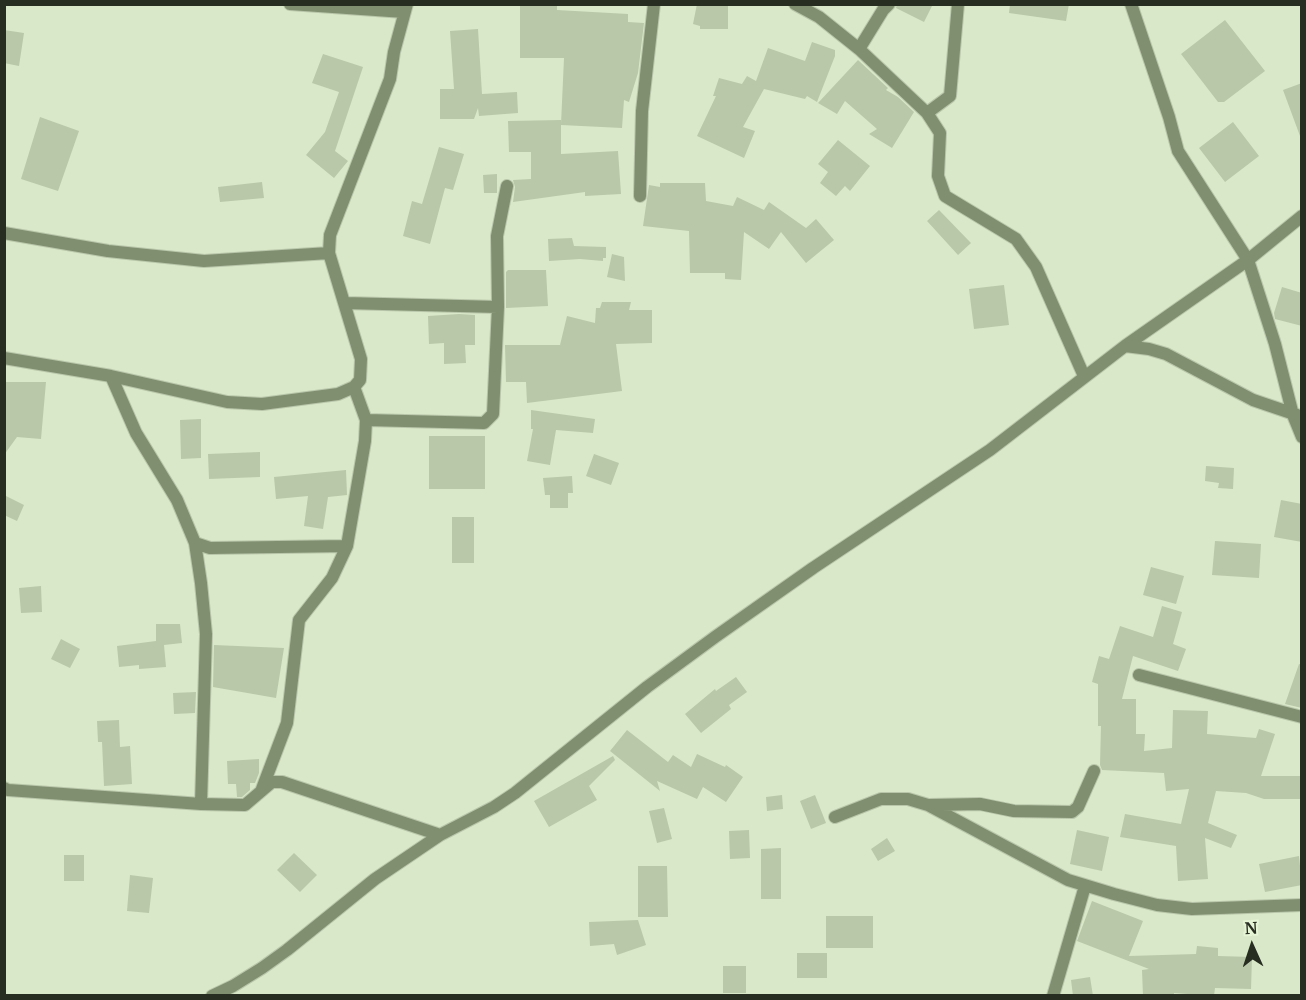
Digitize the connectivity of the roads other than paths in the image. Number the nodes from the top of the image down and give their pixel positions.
1 (290, 4) edge
2 (654, 4) edge
3 (795, 4) edge
4 (889, 4) edge
5 (957, 4) edge
6 (1131, 4) edge
7 (405, 8) edge
8 (859, 49) junction
9 (927, 113) junction
10 (507, 186) dead end
11 (640, 196) dead end
12 (1299, 222) edge
13 (4, 233) edge
14 (329, 253) junction
15 (1248, 260) junction
16 (345, 303) junction
17 (498, 307) junction
18 (1125, 346) junction
19 (4, 358) edge
20 (111, 376) junction
21 (1084, 376) junction
22 (354, 387) junction
23 (1297, 415) edge
24 (366, 420) junction
25 (1302, 437) edge
26 (195, 543) junction
27 (347, 546) junction
28 (1139, 675) dead end
29 (1302, 717) edge
30 (1094, 771) dead end
31 (4, 788) edge
32 (261, 792) junction
33 (201, 804) junction
34 (927, 805) junction
35 (836, 817) dead end
36 (440, 835) junction
37 (1086, 886) junction
38 (1302, 905) edge
39 (212, 996) edge
40 (1053, 996) edge

1 - 7 street
2 - 11 street
3 - 8 street
4 - 8 street
5 - 9 street
6 - 15 street
7 - 14 street
8 - 9 street
9 - 21 street
10 - 17 street
12 - 15 street
13 - 14 street
14 - 16 street
15 - 18 street
15 - 23 street
16 - 17 street
16 - 22 street
17 - 24 street
18 - 21 street
18 - 23 street
19 - 20 street
20 - 22 street
20 - 26 street
21 - 36 street
22 - 24 street
23 - 25 street
24 - 27 street
26 - 27 street
26 - 33 street
27 - 32 street
28 - 29 street
30 - 34 street
31 - 33 street
32 - 33 street
32 - 36 street
34 - 35 street
34 - 37 street
36 - 39 street
37 - 38 street
37 - 40 street

